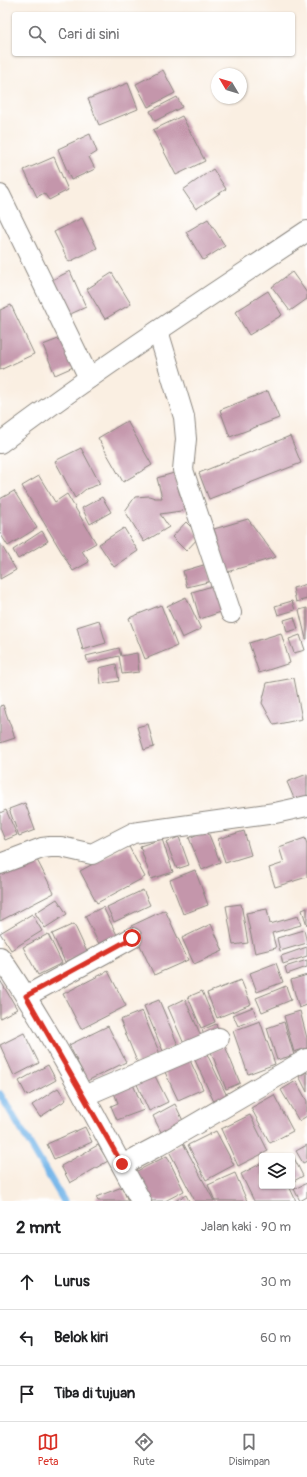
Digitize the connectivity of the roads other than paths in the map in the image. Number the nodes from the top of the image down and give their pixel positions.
1 (0, 195) edge
2 (307, 231) edge
3 (158, 331) junction
4 (89, 378) junction
5 (0, 443) edge
6 (231, 613) dead end
7 (307, 806) edge
8 (0, 864) edge
9 (132, 938) dead end
10 (0, 957) edge
11 (26, 996) junction
12 (219, 1038) dead end
13 (307, 1059) edge
14 (84, 1096) junction
15 (122, 1164) junction
16 (141, 1201) edge

1 - 4 street
2 - 3 street
3 - 4 street
3 - 6 street
4 - 5 street
7 - 8 street
9 - 11 street
10 - 11 street
11 - 14 street
12 - 14 street
13 - 15 street
14 - 15 street
15 - 16 street

